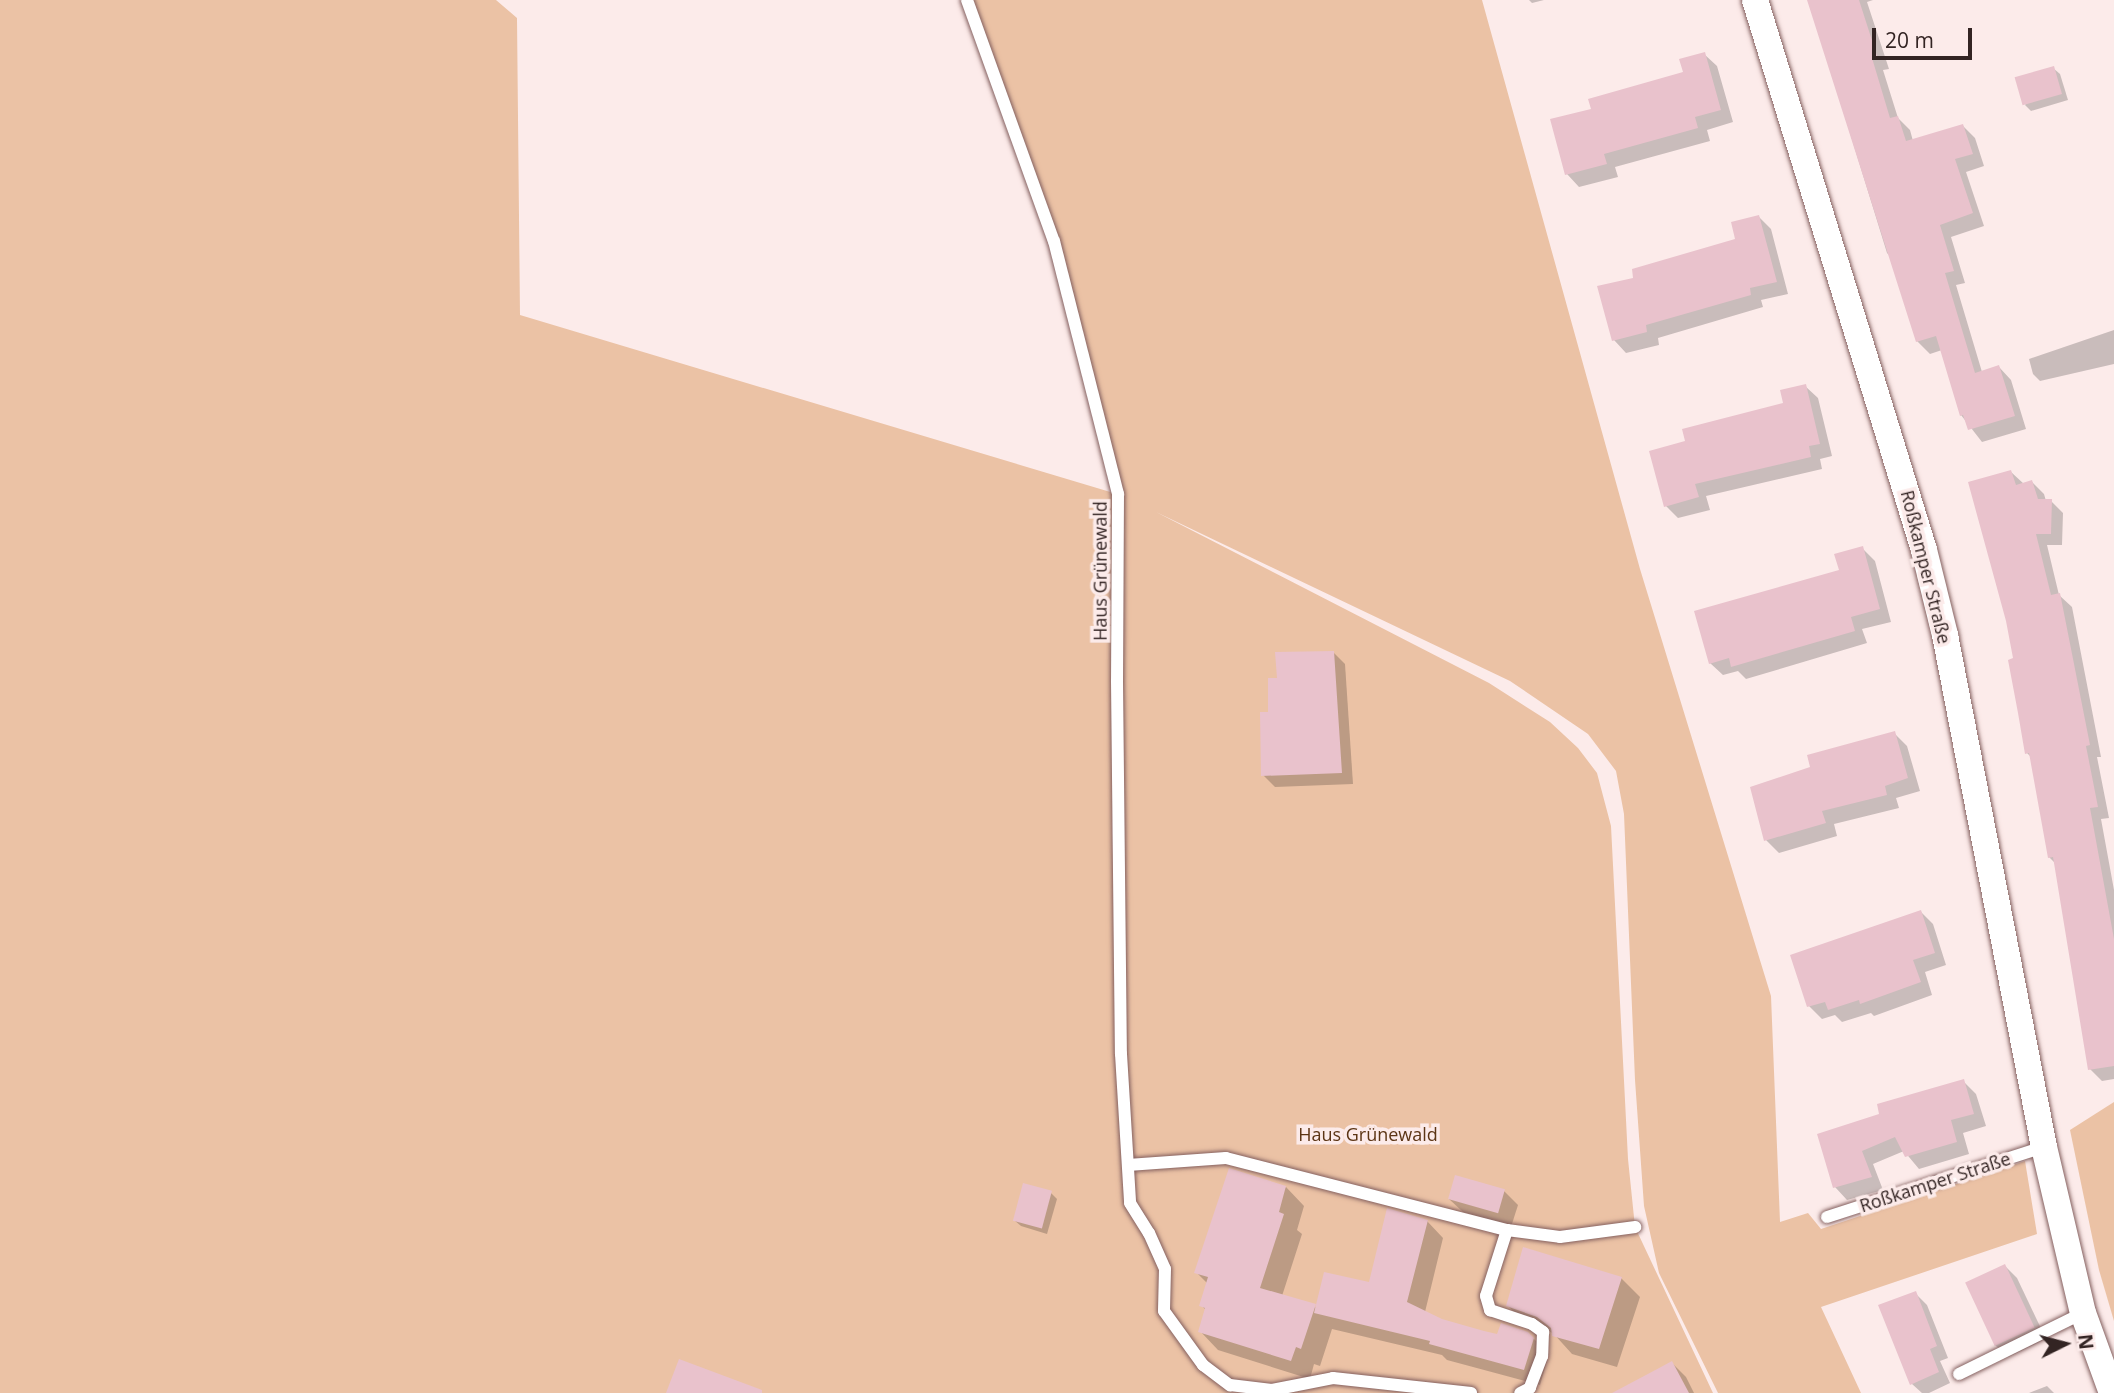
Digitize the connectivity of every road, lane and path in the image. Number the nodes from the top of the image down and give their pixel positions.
1 (967, 0) edge
2 (1755, 0) edge
3 (2044, 1147) junction
4 (1128, 1165) junction
5 (1827, 1217) dead end
6 (1636, 1227) dead end
7 (1507, 1230) junction
8 (2083, 1314) junction
9 (1959, 1374) dead end
10 (1471, 1393) edge
11 (1520, 1393) edge
12 (2112, 1393) edge

1 - 4 lane, Haus Grünewald
2 - 3 street, Roßkamper Straße
3 - 5 lane, Roßkamper Straße
3 - 8 street, Roßkamper Straße
4 - 7 lane
4 - 10 lane, Haus Grünewald
6 - 7 lane
7 - 11 lane
8 - 9 lane
8 - 12 street, Roßkamper Straße

